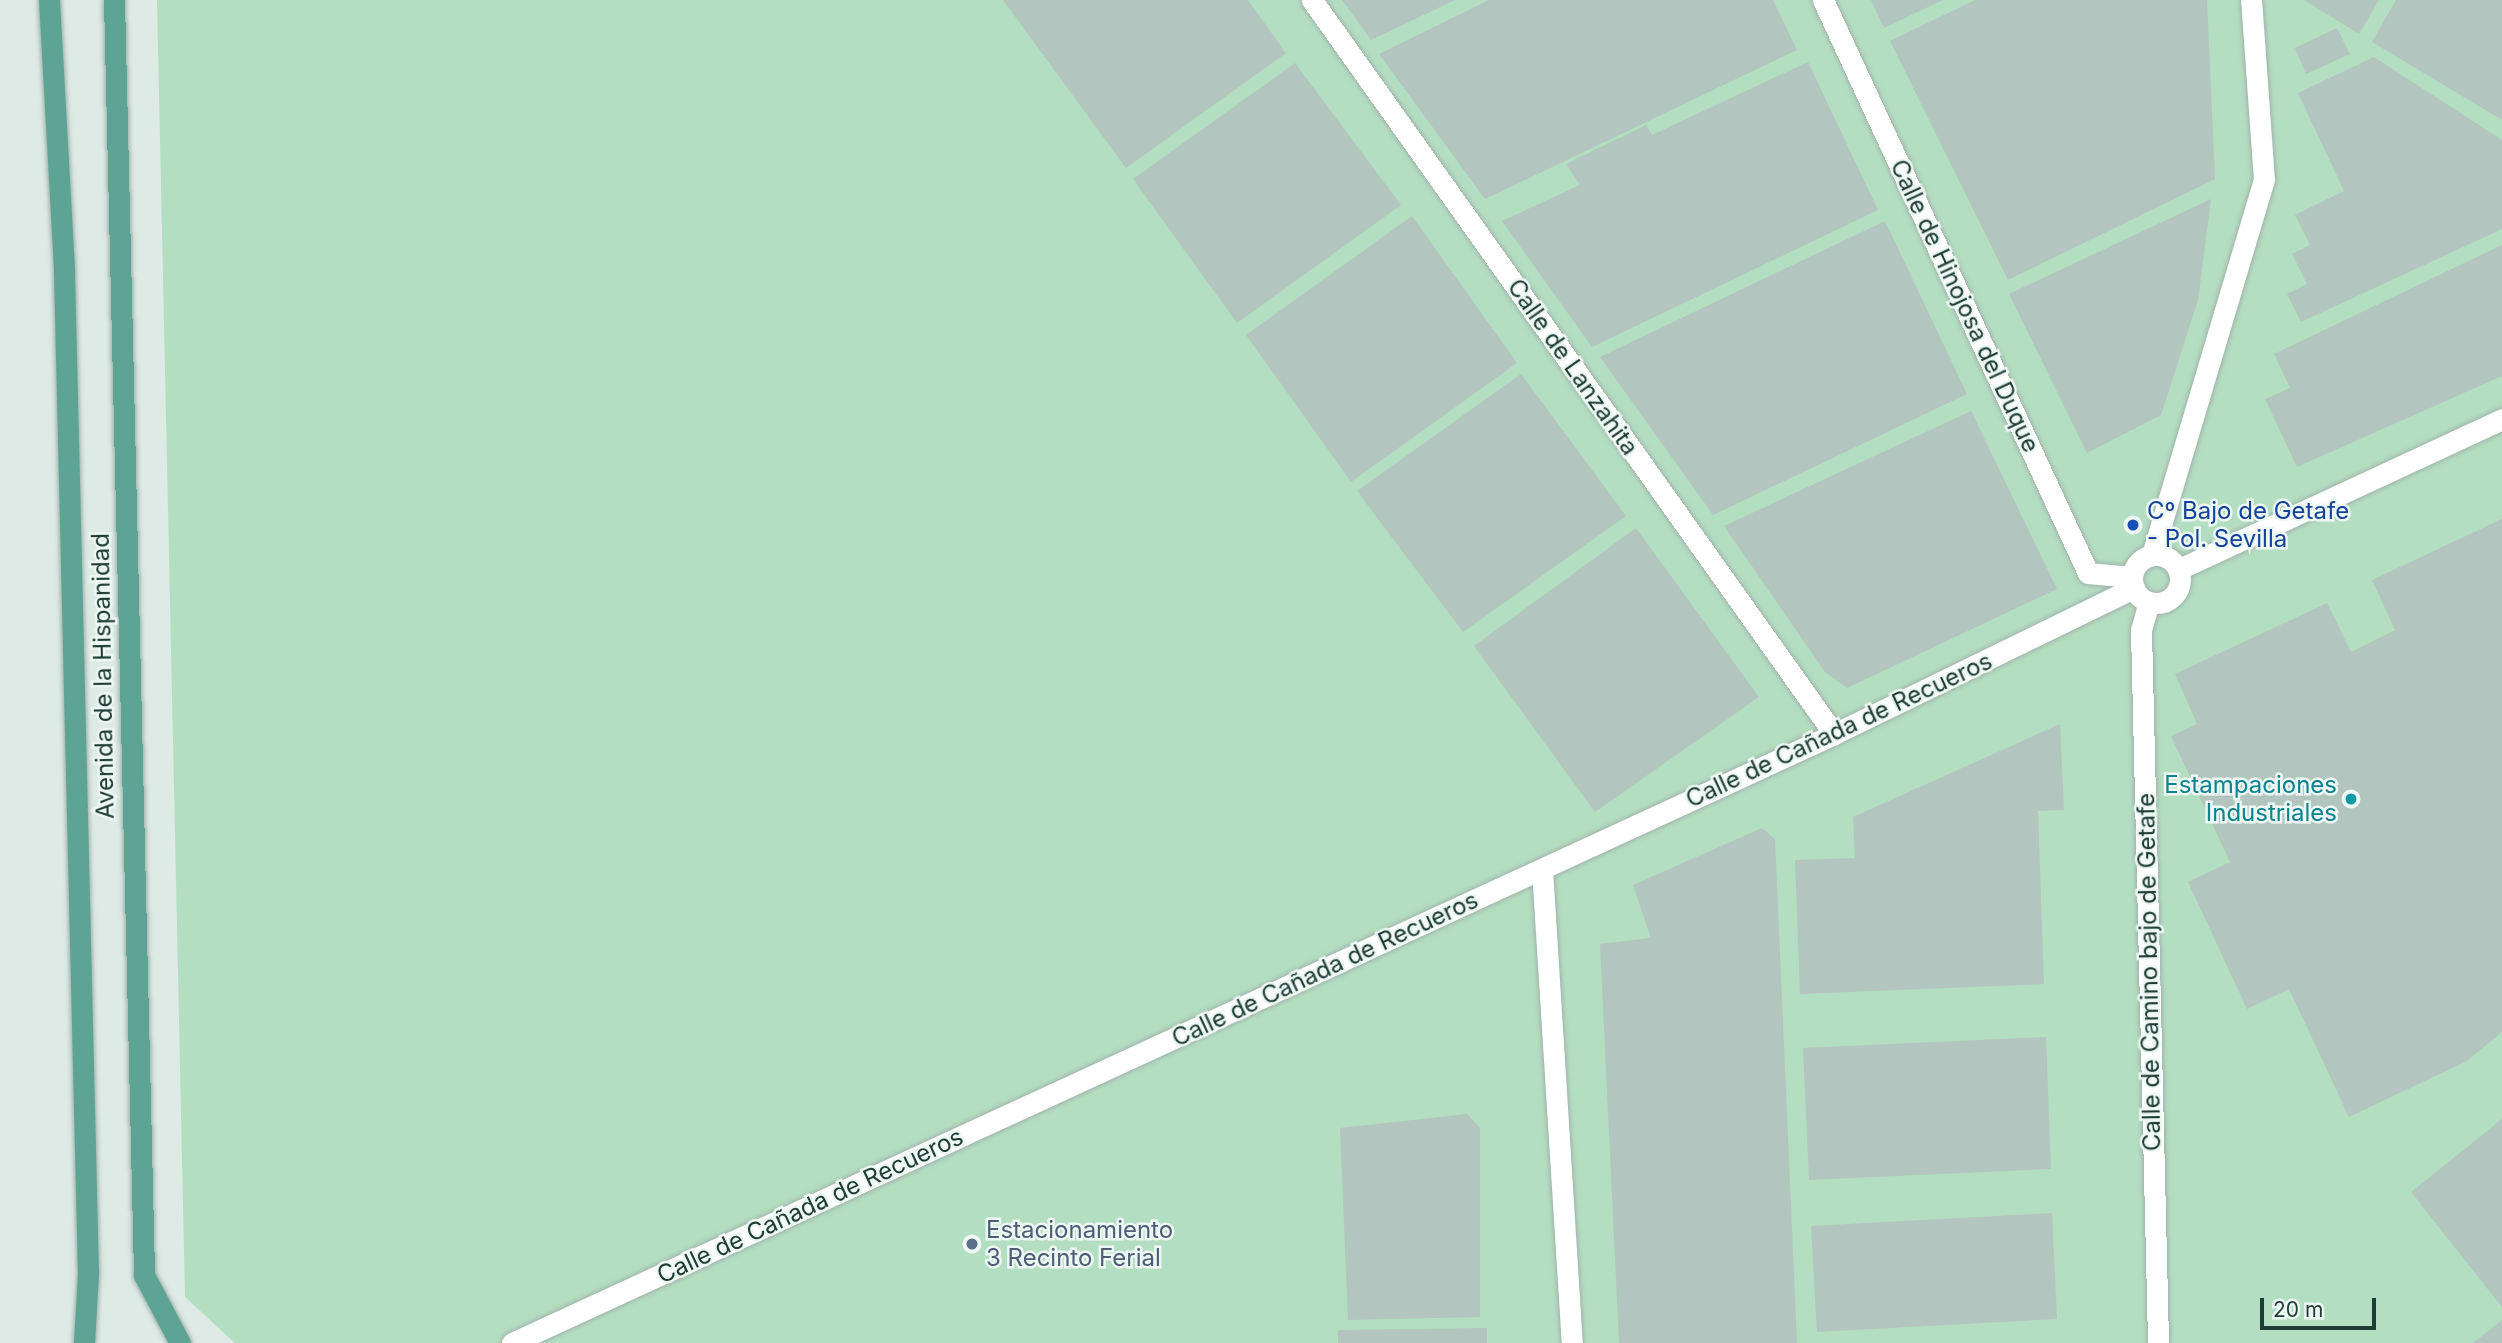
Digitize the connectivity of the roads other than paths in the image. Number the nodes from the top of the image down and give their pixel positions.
1 (50, 0) edge
2 (114, 0) edge
3 (1312, 0) edge
4 (1824, 0) edge
5 (2251, 0) edge
6 (2502, 419) edge
7 (2152, 555) junction
8 (2179, 569) junction
9 (2138, 589) junction
10 (1834, 734) junction
11 (1542, 869) junction
12 (84, 1343) edge
13 (180, 1343) edge
14 (512, 1343) edge
15 (1572, 1343) edge
16 (2158, 1343) edge

1 - 12 main road, Avenida de la Hispanidad
2 - 13 main road, Avenida de la Hispanidad
3 - 10 street, Calle de Lanzahita
4 - 9 street, Calle de Hinojosa del Duque
5 - 7 street
6 - 8 street
7 - 8 street
7 - 9 street, Calle de Cañada de Recueros
8 - 9 street, Calle de Cañada de Recueros
9 - 10 street, Calle de Cañada de Recueros
9 - 16 street, Calle de Camino bajo de Getafe
10 - 11 street, Calle de Cañada de Recueros
11 - 14 street, Calle de Cañada de Recueros
11 - 15 street

